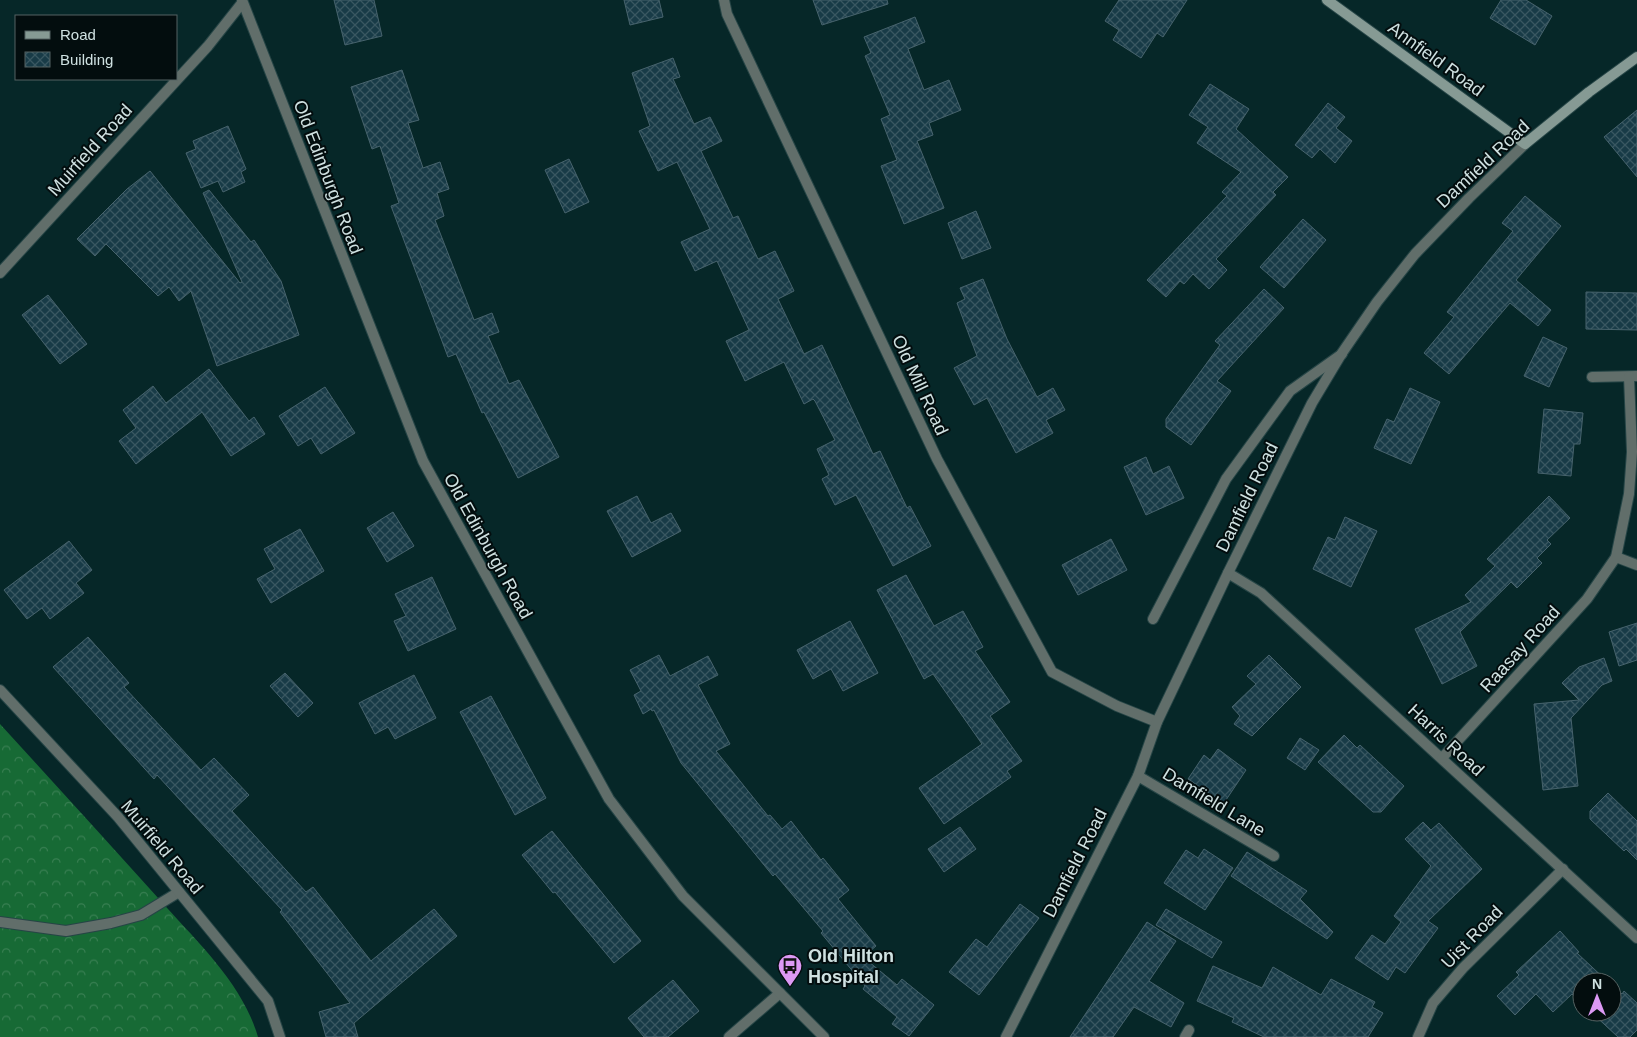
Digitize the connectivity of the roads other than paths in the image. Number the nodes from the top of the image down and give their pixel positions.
1 (724, 0) edge
2 (1327, 0) edge
3 (242, 2) edge
4 (1637, 57) edge
5 (178, 79) edge
6 (177, 80) edge
7 (1525, 144) junction
8 (0, 274) edge
9 (1342, 353) junction
10 (1592, 377) dead end
11 (1633, 377) edge
12 (1616, 557) junction
13 (1637, 565) edge
14 (1228, 573) junction
15 (1153, 618) dead end
16 (0, 690) edge
17 (1157, 722) junction
18 (1442, 758) junction
19 (1138, 776) junction
20 (1274, 856) dead end
21 (1563, 869) junction
22 (179, 892) junction
23 (0, 922) edge
24 (1637, 938) edge
25 (780, 993) junction
26 (280, 1037) edge
27 (729, 1037) edge
28 (824, 1037) edge
29 (1006, 1037) edge
30 (1418, 1037) edge

1 - 17 street, Old Mill Road
2 - 7 main road, Annfield Road
3 - 5 street, Muirfield Road
3 - 25 street, Old Edinburgh Road
4 - 7 main road, Damfield Road
6 - 8 street, Muirfield Road
7 - 9 street, Damfield Road
9 - 14 street, Damfield Road
9 - 15 street
10 - 11 street
11 - 12 street, Raasay Road
12 - 13 street
12 - 18 street, Raasay Road
14 - 17 street, Damfield Road
14 - 18 street, Harris Road
16 - 22 street, Muirfield Road
17 - 19 street, Damfield Road
18 - 21 street, Harris Road
19 - 20 street, Damfield Lane
19 - 29 street, Damfield Road
21 - 24 street, Harris Road
21 - 30 street, Uist Road
22 - 23 street
22 - 26 street, Muirfield Road
25 - 27 street
25 - 28 street, Old Edinburgh Road

